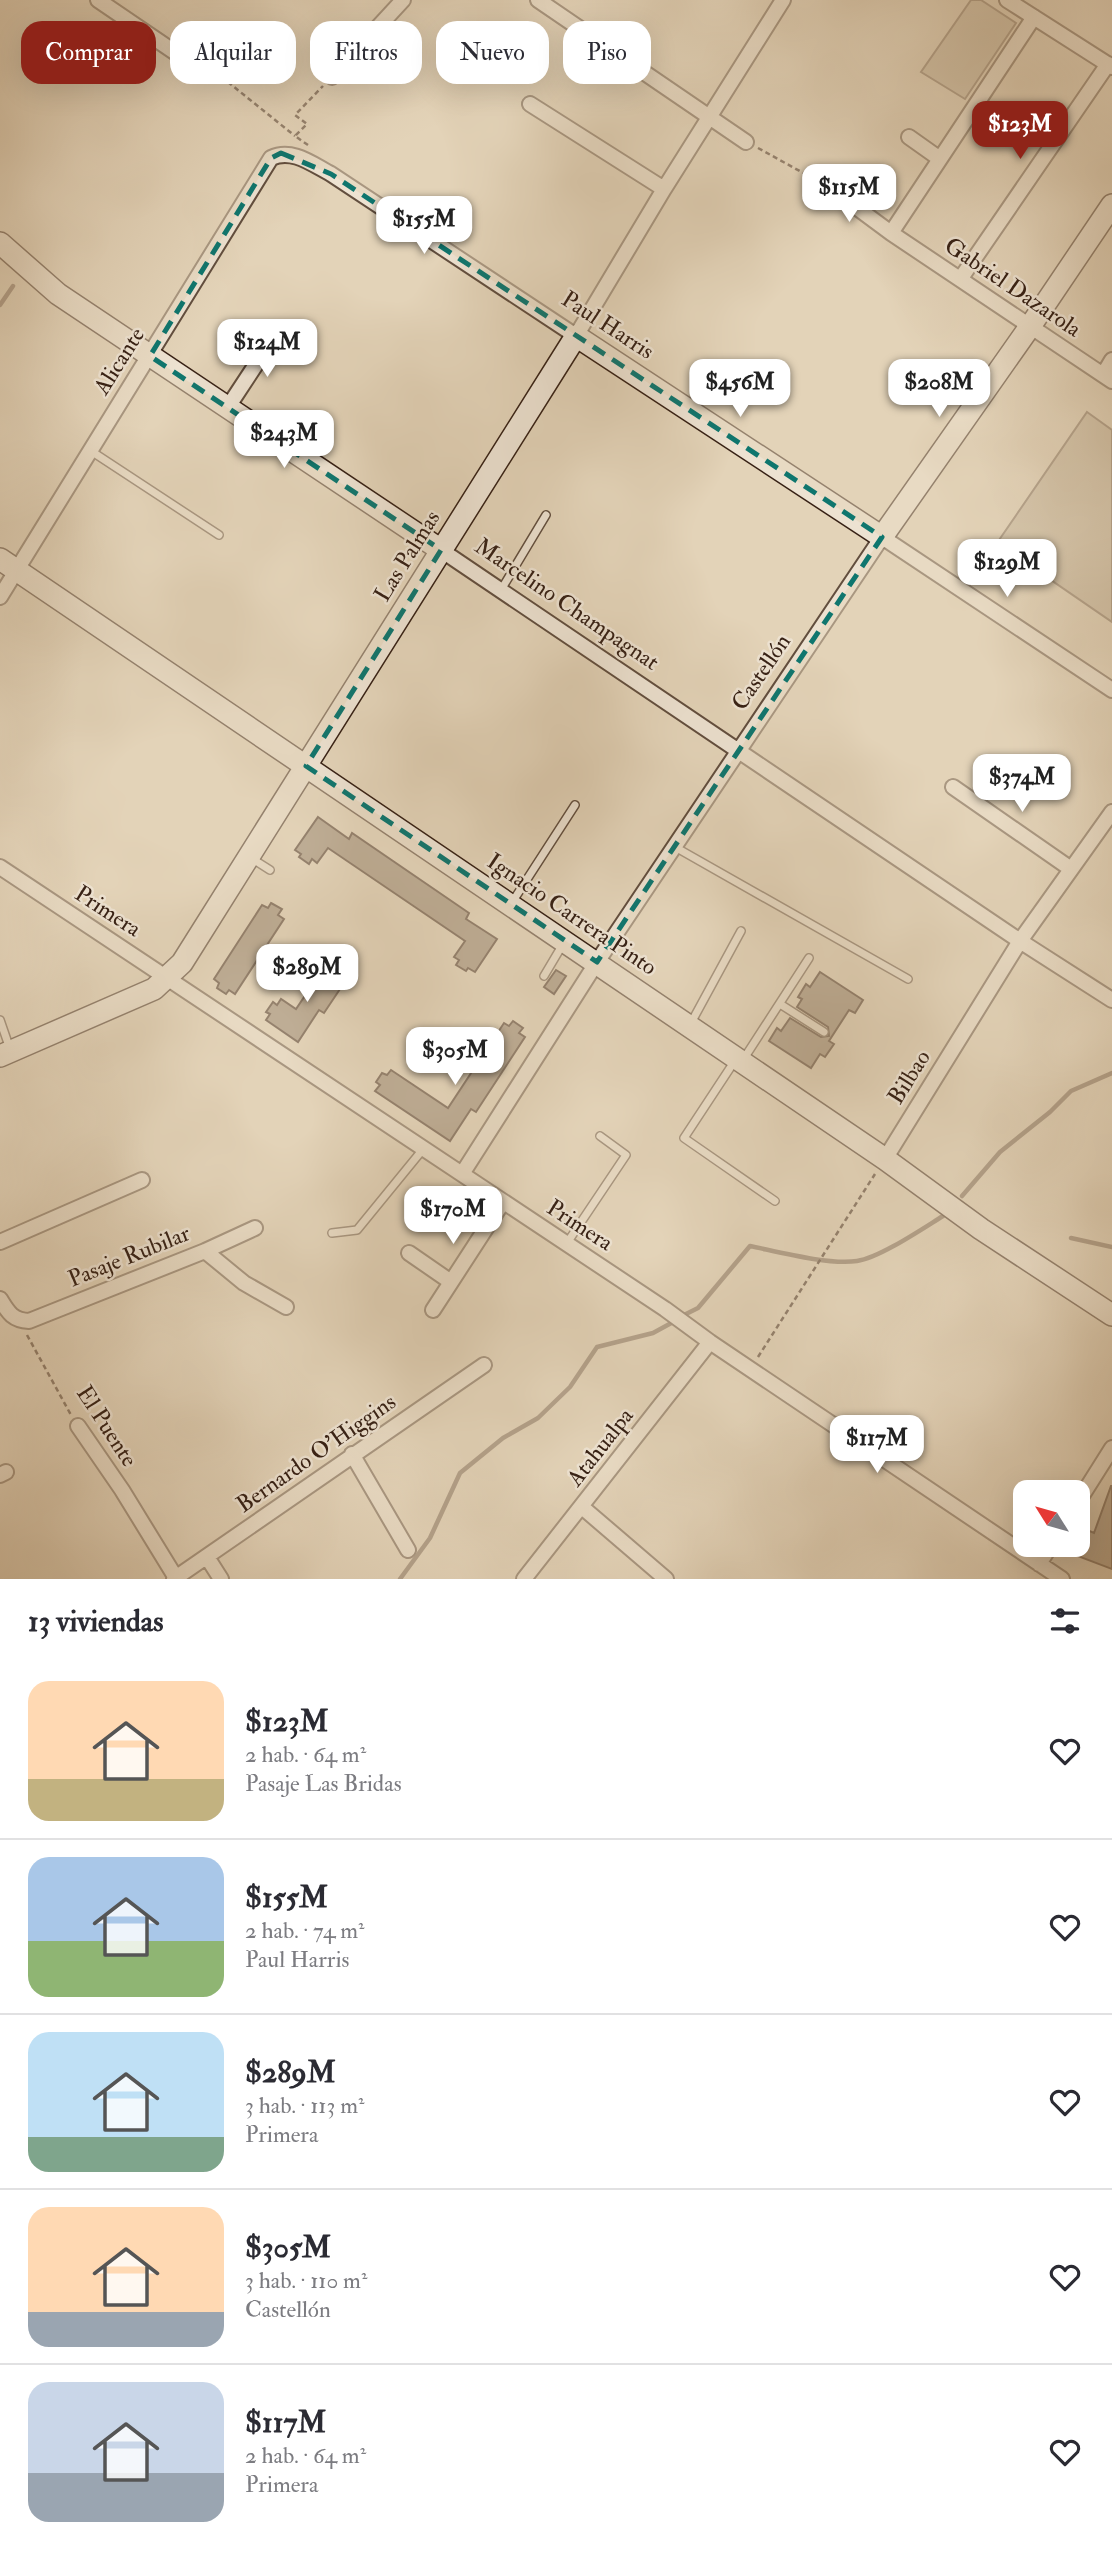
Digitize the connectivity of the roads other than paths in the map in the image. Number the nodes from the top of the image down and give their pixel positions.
1 (98, 0) edge
2 (402, 0) edge
3 (538, 0) edge
4 (783, 0) edge
5 (1007, 0) edge
6 (1034, 17) junction
7 (383, 21) edge
8 (170, 48) edge
9 (1110, 66) edge
10 (530, 104) dead end
11 (708, 118) junction
12 (909, 137) dead end
13 (746, 142) road end
14 (281, 153) joint
15 (940, 159) junction
16 (829, 187) road end
17 (664, 189) junction
18 (1112, 205) edge
19 (891, 233) junction
20 (0, 243) edge
21 (961, 278) junction
22 (1031, 325) junction
23 (278, 331) dead end
24 (576, 336) junction
25 (150, 356) junction
26 (1112, 360) edge
27 (1107, 378) edge
28 (228, 407) junction
29 (91, 451) junction
30 (546, 515) dead end
31 (219, 535) dead end
32 (882, 537) junction
33 (441, 550) junction
34 (8, 564) edge
35 (501, 590) junction
36 (0, 597) edge
37 (1112, 690) edge
38 (739, 752) junction
39 (306, 766) junction
40 (953, 787) dead end
41 (575, 805) dead end
42 (1112, 812) edge
43 (676, 846) junction
44 (250, 857) junction
45 (0, 867) edge
46 (1071, 869) junction
47 (270, 870) dead end
48 (511, 904) junction
49 (741, 931) dead end
50 (566, 941) junction
51 (1020, 942) junction
52 (809, 958) dead end
53 (597, 962) junction
54 (544, 975) dead end
55 (168, 977) junction
56 (908, 979) dead end
57 (1112, 1000) edge
58 (780, 1004) junction
59 (0, 1020) edge
60 (690, 1026) junction
61 (824, 1031) dead end
62 (5, 1053) edge
63 (740, 1059) junction
64 (600, 1136) dead end
65 (424, 1148) junction
66 (885, 1159) junction
67 (462, 1174) junction
68 (142, 1180) dead end
69 (775, 1201) dead end
70 (503, 1202) junction
71 (255, 1228) dead end
72 (332, 1233) dead end
73 (0, 1242) edge
74 (567, 1244) junction
75 (205, 1251) junction
76 (409, 1253) dead end
77 (451, 1282) junction
78 (0, 1299) edge
79 (286, 1307) dead end
80 (433, 1310) dead end
81 (1112, 1315) edge
82 (710, 1342) junction
83 (484, 1365) dead end
84 (78, 1426) road end
85 (1112, 1448) edge
86 (352, 1454) junction
87 (1090, 1483) edge
88 (582, 1507) junction
89 (408, 1550) dead end
90 (208, 1557) junction
91 (1043, 1558) edge
92 (1039, 1564) junction
93 (175, 1578) edge
94 (221, 1579) edge
95 (524, 1579) edge
96 (666, 1579) edge
97 (1062, 1579) edge

1 - 8 street
2 - 7 street
3 - 11 street
4 - 11 street, Las Palmas
5 - 6 street
6 - 9 street
6 - 15 street
9 - 21 street
10 - 17 street
11 - 13 street
11 - 17 street, Las Palmas
12 - 15 street
14 - 24 street, Paul Harris
14 - 25 street, Alicante
15 - 19 street
16 - 19 street, Gabriel Dazarola
17 - 24 street, Las Palmas
18 - 22 street, Castellón
19 - 21 street, Gabriel Dazarola
20 - 25 street, Marcelino Champagnat
21 - 22 street, Gabriel Dazarola
22 - 27 street, Gabriel Dazarola
22 - 32 street, Castellón
23 - 28 street
24 - 32 street, Paul Harris
24 - 33 street, Las Palmas
25 - 28 street, Marcelino Champagnat
25 - 29 street, Alicante
26 - 27 street
28 - 33 street, Marcelino Champagnat
29 - 31 lane
29 - 34 street, Alicante
30 - 35 lane
32 - 37 street, Paul Harris
32 - 38 street, Castellón
33 - 35 street, Marcelino Champagnat
33 - 39 street, Las Palmas
34 - 36 street, Alicante
34 - 39 street, Ignacio Carrera Pinto
35 - 38 street, Marcelino Champagnat
38 - 43 street, Castellón
38 - 51 street, Marcelino Champagnat
39 - 44 street, Las Palmas
39 - 48 street, Ignacio Carrera Pinto
40 - 46 street
41 - 48 lane
42 - 46 street, Bilbao
43 - 53 street, Castellón
43 - 56 lane
44 - 47 lane
44 - 55 street, Las Palmas
45 - 55 street, Primera
46 - 51 street, Bilbao
48 - 50 street, Ignacio Carrera Pinto
49 - 60 lane
50 - 53 street, Ignacio Carrera Pinto
50 - 54 lane
51 - 57 street, Marcelino Champagnat
51 - 66 street, Bilbao
52 - 58 lane
53 - 60 street, Ignacio Carrera Pinto
53 - 67 street, Castellón
55 - 62 street, Las Palmas
55 - 65 street, Primera
58 - 61 lane
58 - 63 lane
59 - 62 lane
60 - 63 street, Ignacio Carrera Pinto
63 - 66 street, Ignacio Carrera Pinto
63 - 69 lane
64 - 74 lane
65 - 67 street, Primera
65 - 72 lane
66 - 81 street, Ignacio Carrera Pinto
67 - 70 street, Primera
68 - 73 street
70 - 74 street, Primera
70 - 77 street
71 - 75 street, Pasaje Rubilar
74 - 82 street, Primera
75 - 78 street, Pasaje Rubilar
75 - 79 street
76 - 77 street
77 - 80 street
82 - 88 street, Atahualpa
82 - 92 street, Primera
83 - 86 street, Bernardo O'Higgins
84 - 93 street, El Puente
85 - 87 street
86 - 89 street
86 - 90 street, Bernardo O'Higgins
88 - 95 street, Atahualpa
88 - 96 street
90 - 93 street, Bernardo O'Higgins
90 - 94 street
91 - 92 street
92 - 97 street, Primera

